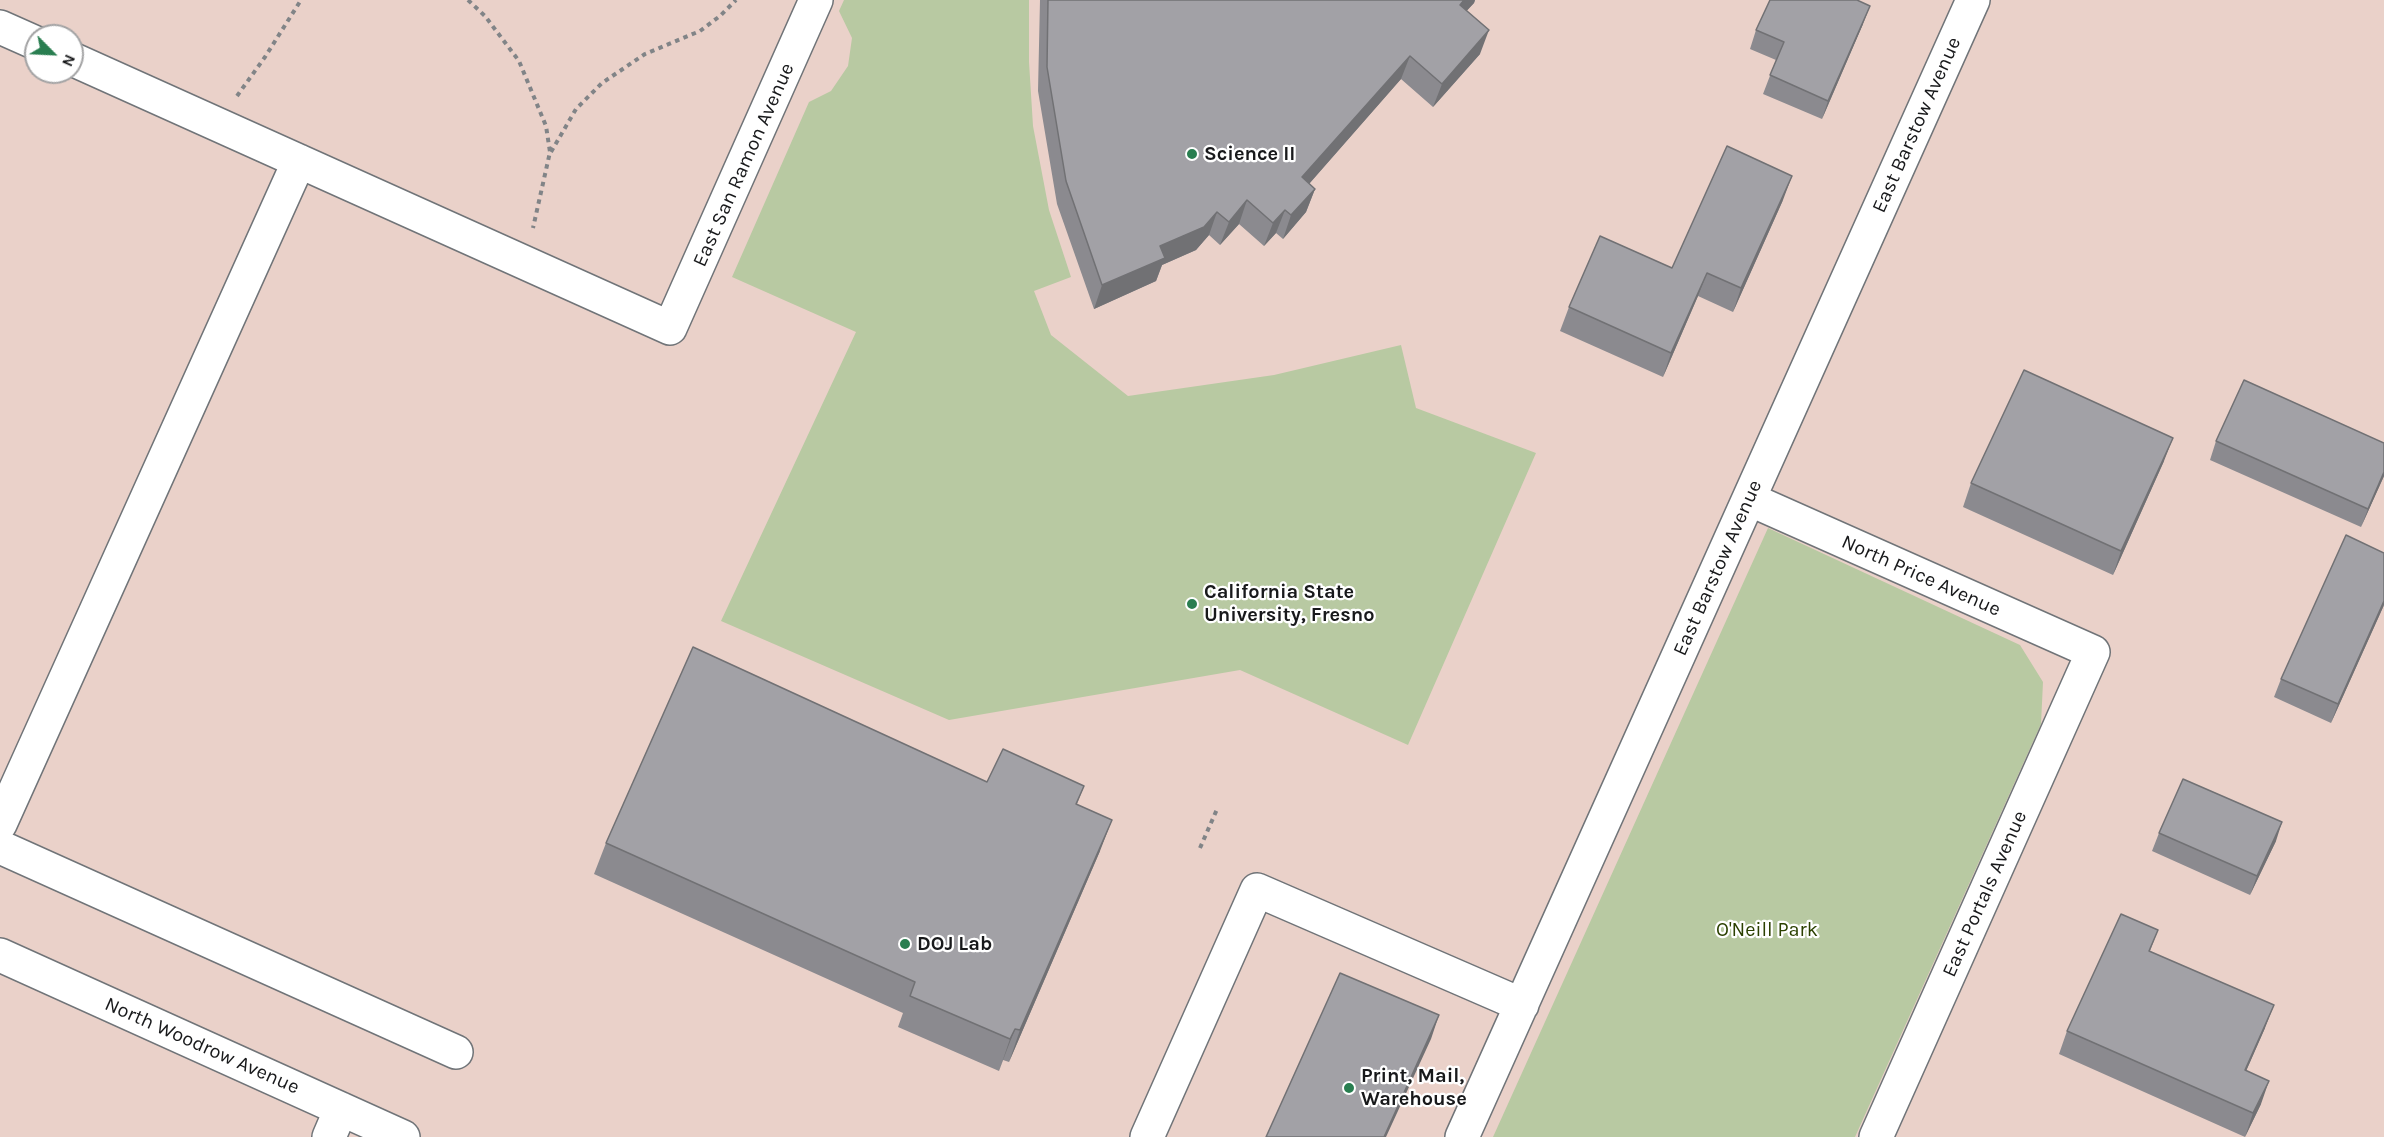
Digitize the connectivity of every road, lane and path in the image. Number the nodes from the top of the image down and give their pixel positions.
1 (301, 0) edge
2 (468, 0) edge
3 (736, 0) edge
4 (816, 0) edge
5 (1973, 0) edge
6 (0, 27) edge
7 (24, 38) edge
8 (84, 64) edge
9 (233, 102) dead end
10 (550, 152) junction
11 (298, 161) junction
12 (531, 236) dead end
13 (1749, 500) junction
14 (2093, 652) joint
15 (1218, 807) dead end
16 (0, 824) edge
17 (0, 847) edge
18 (1200, 848) dead end
19 (0, 955) edge
20 (1522, 1005) junction
21 (456, 1052) dead end
22 (335, 1123) edge
23 (403, 1137) edge
24 (1147, 1137) edge
25 (1462, 1137) edge
26 (1876, 1137) edge

1 - 9 path
2 - 10 path
3 - 10 path
4 - 11 street, East San Ramon Avenue
5 - 13 street, East Barstow Avenue
6 - 7 street
8 - 11 street
10 - 12 path
11 - 16 street
13 - 14 street, North Price Avenue
13 - 20 street, East Barstow Avenue
14 - 26 street, East Portals Avenue
15 - 18 path
17 - 21 street
19 - 22 street, North Woodrow Avenue
20 - 24 street
20 - 25 street, East Barstow Avenue
22 - 23 street, North Woodrow Avenue

